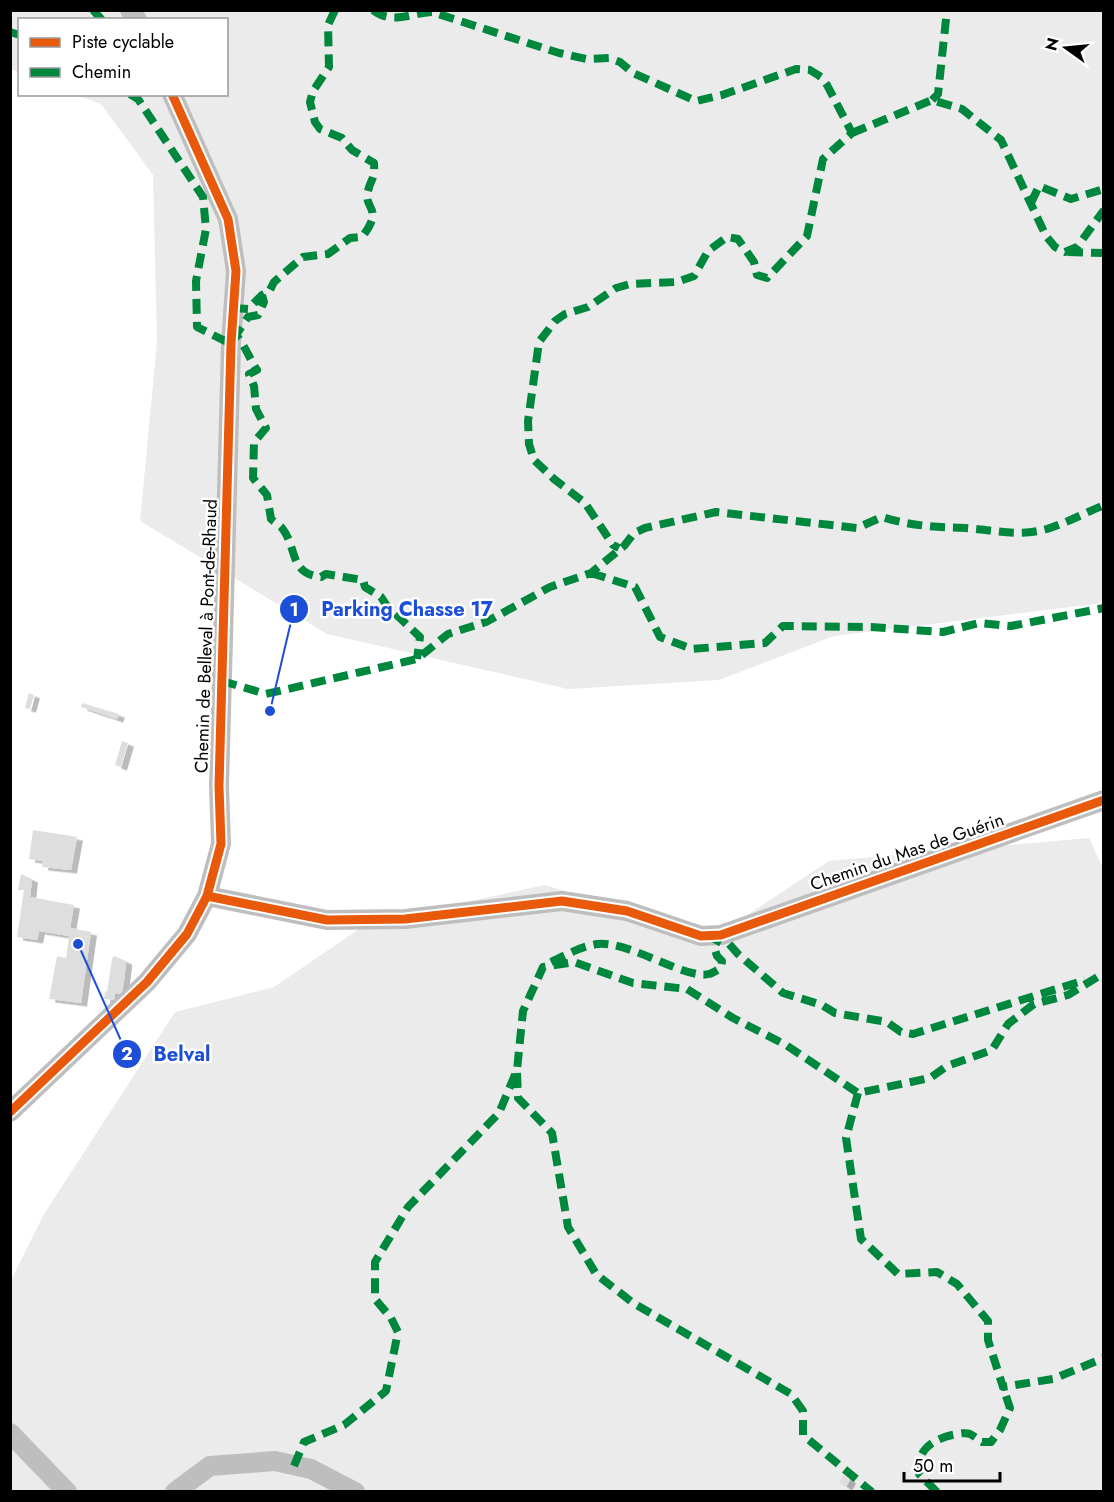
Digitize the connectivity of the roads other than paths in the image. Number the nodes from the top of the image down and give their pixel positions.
1 (173, 96) edge
2 (1104, 800) edge
3 (207, 896) junction
4 (10, 1112) edge
5 (10, 1432) edge
6 (67, 1491) edge
7 (175, 1491) edge
8 (355, 1491) edge

1 - 3 street, Chemin de Belleval à Pont-de-Rhaud
2 - 3 street, Chemin du Mas de Guérin
3 - 4 street, Chemin de Belleval à Pont-de-Rhaud
5 - 6 street
7 - 8 street

